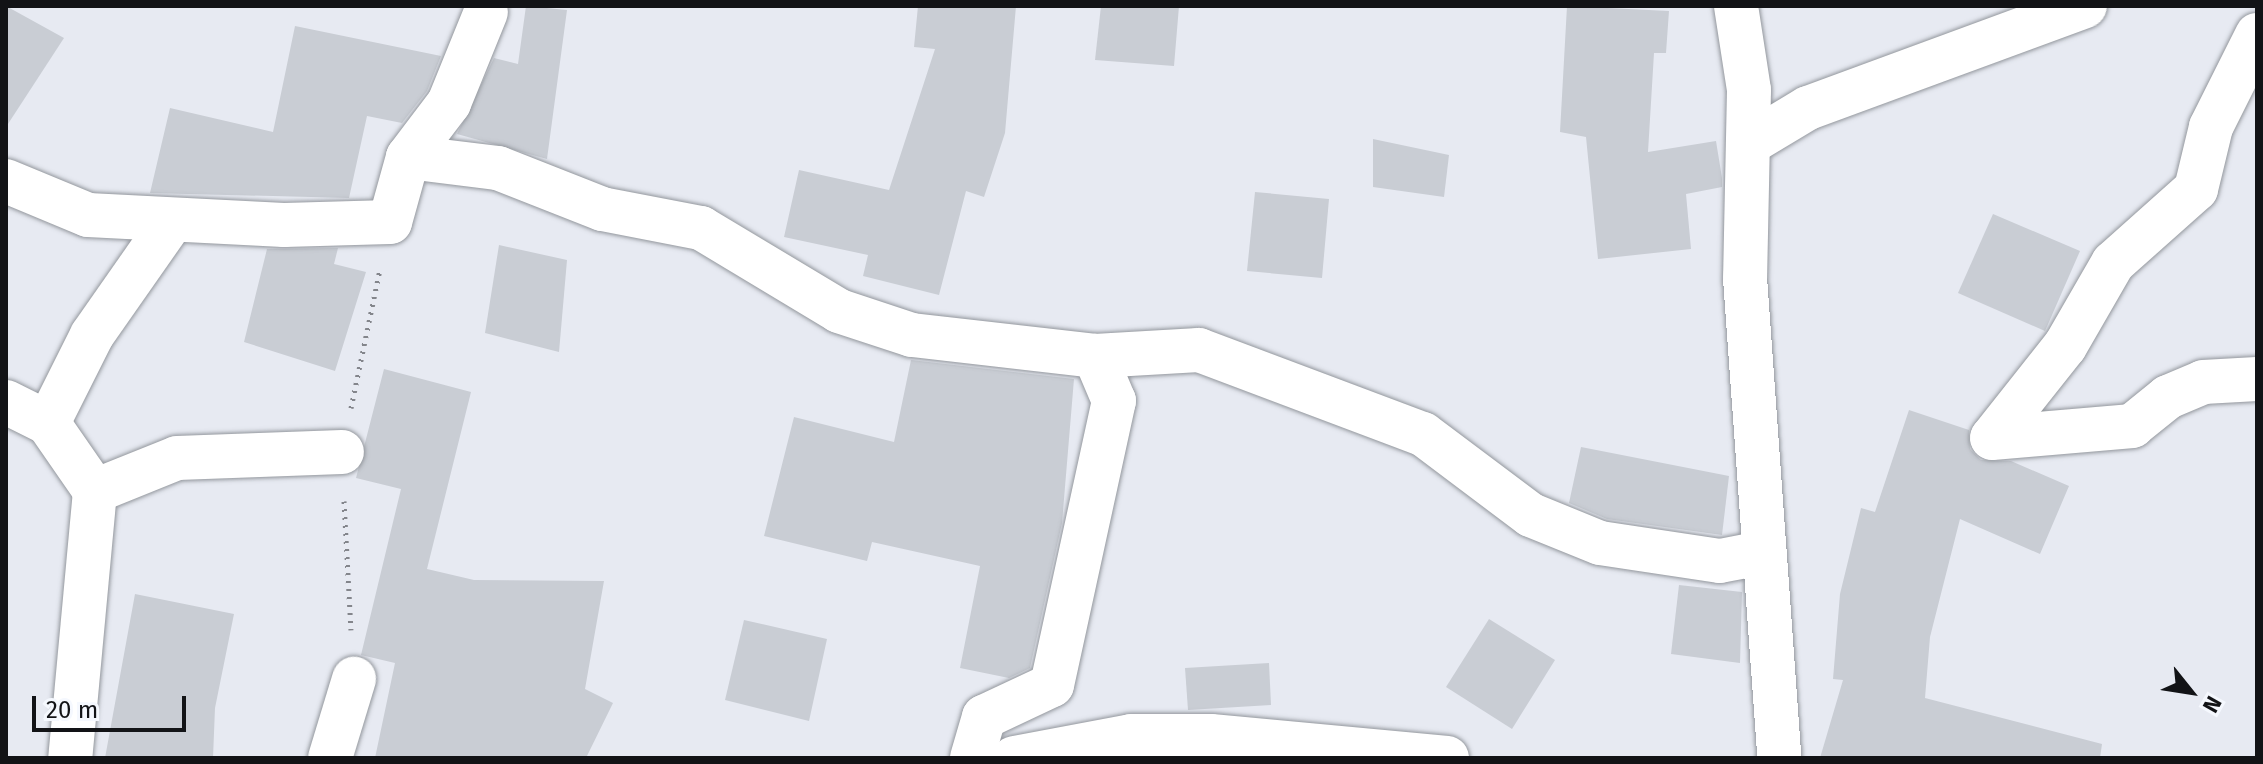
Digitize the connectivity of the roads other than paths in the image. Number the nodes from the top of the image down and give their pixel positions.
1 (1736, 6) edge
2 (2085, 6) edge
3 (486, 12) dead end
4 (2257, 35) edge
5 (1748, 144) junction
6 (408, 157) junction
7 (6, 181) edge
8 (171, 222) junction
9 (1095, 356) junction
10 (2257, 379) edge
11 (6, 402) edge
12 (48, 423) junction
13 (342, 452) road end
14 (95, 491) junction
15 (1762, 553) junction
16 (354, 679) road end
17 (70, 758) edge
18 (330, 758) edge
19 (972, 758) edge
20 (1014, 758) edge
21 (1447, 758) edge
22 (1779, 758) edge

1 - 5 street
2 - 5 street
3 - 6 street
4 - 10 street
5 - 15 street
6 - 8 street
6 - 9 street
7 - 8 street
8 - 12 street
9 - 15 street
9 - 19 street
11 - 12 street
12 - 14 street
13 - 14 street
14 - 17 street
15 - 22 street
16 - 18 street
20 - 21 street

